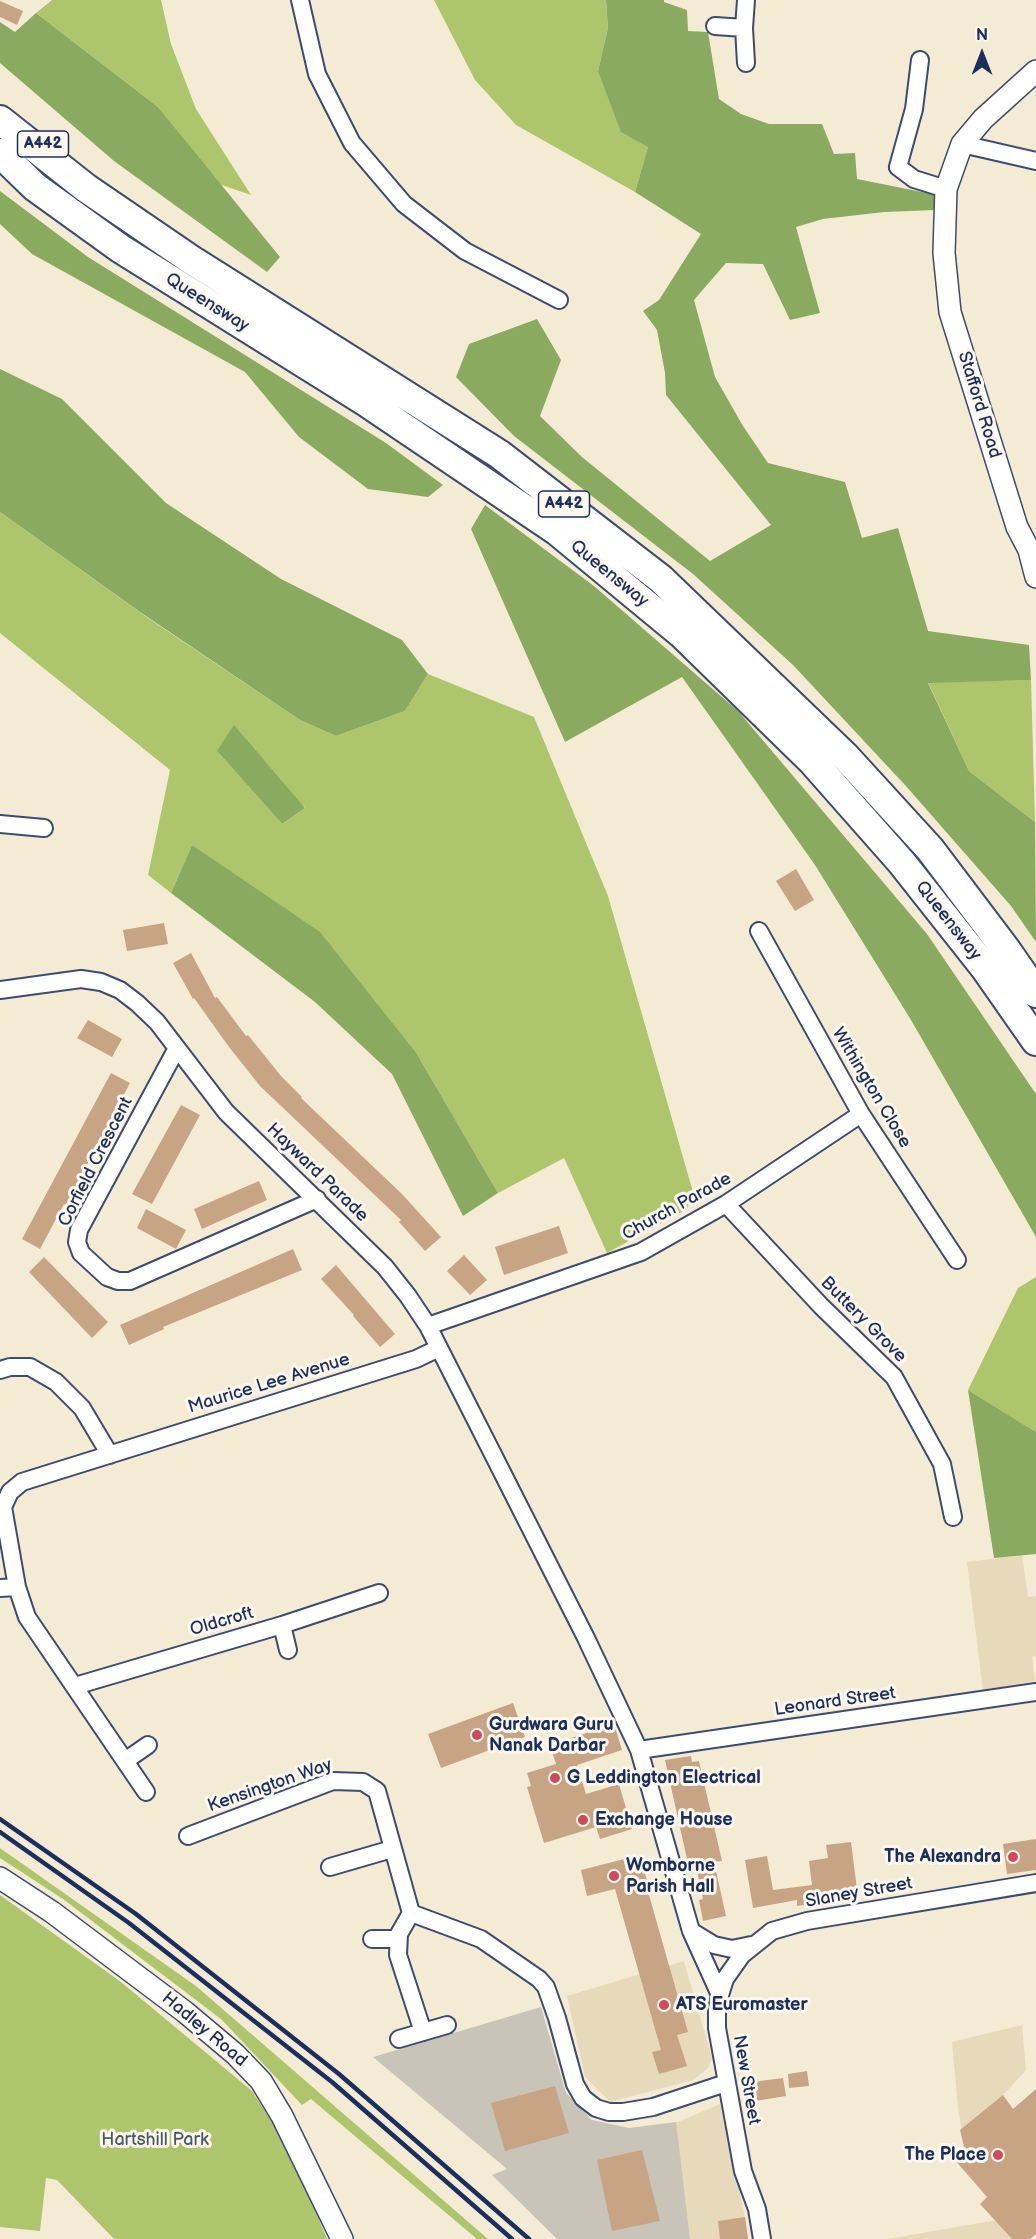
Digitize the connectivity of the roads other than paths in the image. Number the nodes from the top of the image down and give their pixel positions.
1 (300, 0) edge
2 (746, 0) edge
3 (715, 26) dead end
4 (744, 28) junction
5 (920, 60) dead end
6 (746, 63) dead end
7 (1036, 71) edge
8 (0, 100) edge
9 (0, 120) edge
10 (963, 144) junction
11 (0, 153) edge
12 (1036, 161) edge
13 (0, 164) edge
14 (35, 187) junction
15 (86, 188) junction
16 (946, 189) junction
17 (559, 300) dead end
18 (1036, 577) edge
19 (0, 824) edge
20 (44, 828) dead end
21 (759, 931) dead end
22 (0, 990) edge
23 (1036, 993) edge
24 (1036, 1041) edge
25 (177, 1048) junction
26 (861, 1114) junction
27 (317, 1199) junction
28 (726, 1204) junction
29 (957, 1260) dead end
30 (428, 1326) junction
31 (439, 1348) junction
32 (0, 1370) edge
33 (110, 1455) junction
34 (953, 1517) dead end
35 (8, 1587) edge
36 (379, 1593) dead end
37 (282, 1625) junction
38 (288, 1650) dead end
39 (75, 1686) junction
40 (1036, 1692) edge
41 (147, 1745) dead end
42 (639, 1750) junction
43 (125, 1761) junction
44 (146, 1792) dead end
45 (188, 1836) dead end
46 (392, 1849) junction
47 (330, 1867) dead end
48 (0, 1878) edge
49 (1036, 1883) edge
50 (411, 1913) junction
51 (692, 1931) junction
52 (398, 1939) junction
53 (372, 1940) dead end
54 (751, 1946) junction
55 (720, 1995) junction
56 (447, 2025) dead end
57 (423, 2031) junction
58 (399, 2039) dead end
59 (726, 2083) junction
60 (342, 2239) edge
61 (762, 2239) edge

1 - 17 street
2 - 4 street
3 - 4 street
4 - 6 street
5 - 16 street
7 - 10 street
8 - 15 highway, A442
9 - 15 highway, Queensway / A442
10 - 12 street
10 - 16 street
11 - 14 highway, Queensway / A442
13 - 14 highway, A442
14 - 24 highway, Queensway / A442
15 - 23 highway, Queensway / A442
16 - 18 street, Stafford Road
19 - 20 street
21 - 26 street, Withington Close
22 - 25 street, Hayward Parade
25 - 27 street, Hayward Parade
25 - 27 street, Corfield Crescent
26 - 28 street, Church Parade
26 - 29 street, Withington Close
27 - 30 street, Hayward Parade
28 - 30 street, Church Parade
28 - 34 street, Buttery Grove
30 - 31 street, Hayward Parade
31 - 33 street, Maurice Lee Avenue
31 - 42 street
32 - 33 street
33 - 35 street
35 - 39 street
36 - 37 street, Oldcroft
37 - 38 street
37 - 39 street, Oldcroft
39 - 43 street
40 - 42 street, Leonard Street
41 - 43 street
42 - 51 street, New Street
43 - 44 street
45 - 46 street, Kensington Way
46 - 47 street
46 - 50 street, Kensington Way
48 - 60 street, Hadley Road
49 - 54 street, Slaney Street
50 - 52 street
50 - 59 street
51 - 54 street
51 - 55 street, New Street
52 - 53 street
52 - 57 street
54 - 55 street, Slaney Street
55 - 59 street, New Street
56 - 57 street
57 - 58 street
59 - 61 street, New Street

